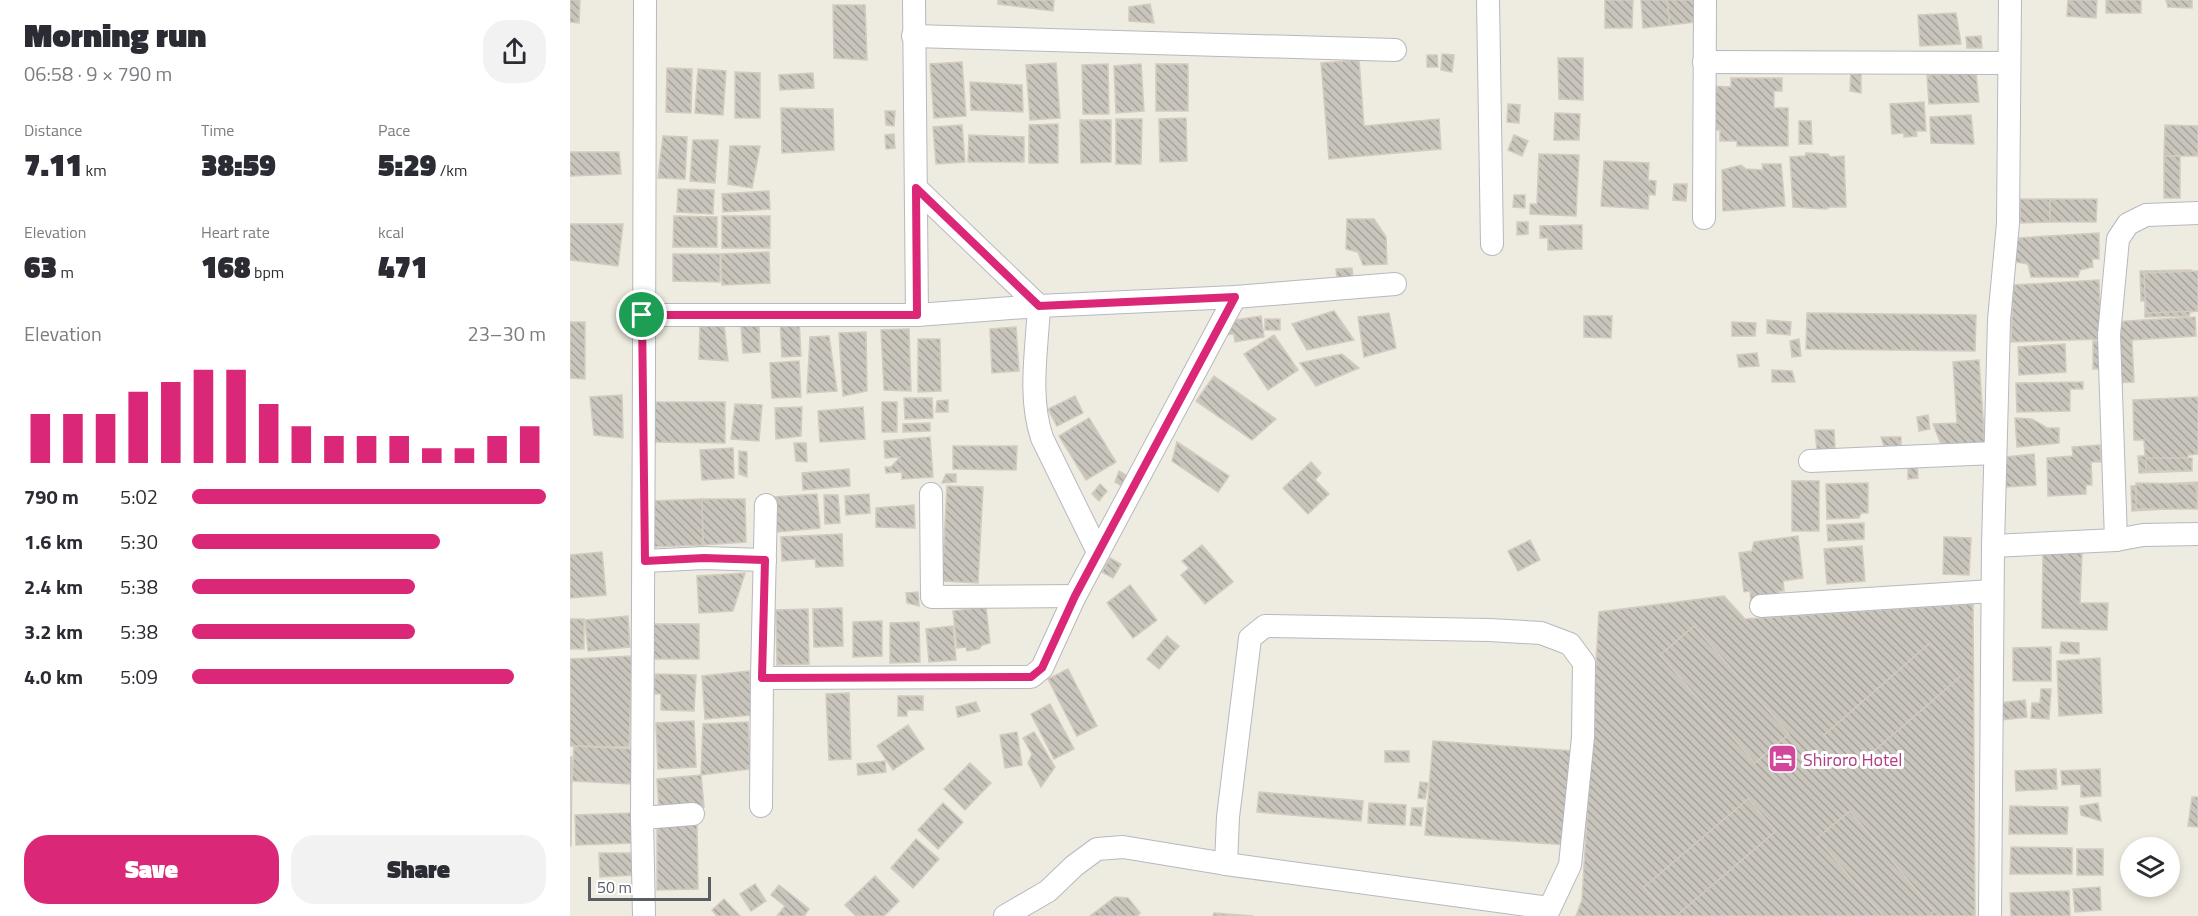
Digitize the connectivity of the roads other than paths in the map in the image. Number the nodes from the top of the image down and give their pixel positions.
1 (645, 0) edge
2 (914, 0) edge
3 (1488, 0) edge
4 (1705, 0) edge
5 (2010, 0) edge
6 (913, 36) junction
7 (1395, 50) dead end
8 (1704, 62) junction
9 (2009, 63) junction
10 (916, 188) junction
11 (2198, 213) edge
12 (1704, 218) dead end
13 (1492, 244) dead end
14 (1395, 284) dead end
15 (1235, 297) junction
16 (1039, 306) junction
17 (642, 315) junction
18 (917, 315) junction
19 (1995, 453) junction
20 (1810, 460) dead end
21 (931, 494) dead end
22 (766, 505) dead end
23 (2198, 534) edge
24 (2116, 540) junction
25 (1993, 546) junction
26 (1098, 552) junction
27 (765, 560) junction
28 (645, 561) junction
29 (1992, 591) junction
30 (1075, 596) junction
31 (1761, 606) dead end
32 (762, 678) junction
33 (761, 806) dead end
34 (693, 814) dead end
35 (642, 818) junction
36 (1226, 864) junction
37 (1547, 912) edge
38 (644, 916) edge
39 (1005, 916) edge
40 (1990, 916) edge

1 - 17 street
2 - 6 street
3 - 13 street
4 - 8 street
5 - 9 street
6 - 7 street
6 - 10 street
8 - 9 street
8 - 12 street
9 - 19 street
10 - 16 street
10 - 18 street
11 - 24 street
14 - 15 street
15 - 16 street
15 - 26 street
16 - 18 street
16 - 26 street
17 - 18 street
17 - 28 street
19 - 20 street
19 - 25 street
21 - 30 street
22 - 27 street
23 - 24 street
24 - 25 street
25 - 29 street
26 - 30 street
27 - 28 street
27 - 32 street
28 - 35 street
29 - 31 street
29 - 40 street
30 - 32 street
32 - 33 street
34 - 35 street
35 - 38 street
36 - 37 street
36 - 37 street
36 - 39 street

